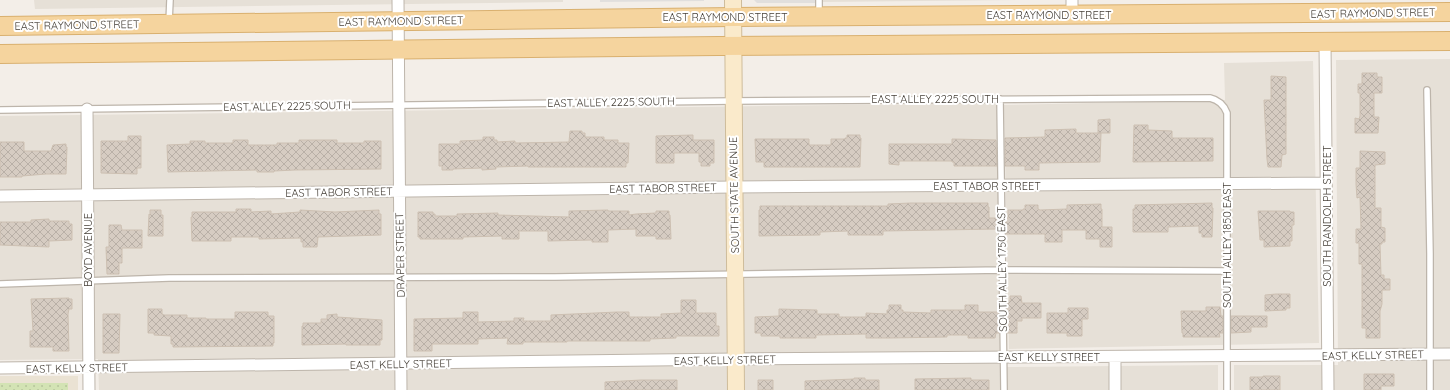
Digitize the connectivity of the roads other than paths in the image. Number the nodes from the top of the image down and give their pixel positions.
1 (170, 0) edge
2 (398, 0) edge
3 (1405, 6) edge
4 (733, 8) edge
5 (819, 8) edge
6 (1072, 8) edge
7 (1450, 12) edge
8 (398, 21) junction
9 (169, 23) junction
10 (0, 26) edge
11 (1450, 41) edge
12 (1326, 42) junction
13 (733, 46) junction
14 (398, 50) junction
15 (0, 54) edge
16 (1427, 90) dead end
17 (1000, 99) junction
18 (733, 101) junction
19 (1221, 103) joint
20 (398, 105) junction
21 (87, 109) junction
22 (0, 110) edge
23 (1326, 183) junction
24 (1227, 184) junction
25 (1000, 185) junction
26 (734, 187) junction
27 (399, 192) junction
28 (0, 196) edge
29 (88, 196) junction
30 (1002, 270) junction
31 (1227, 271) junction
32 (735, 274) junction
33 (401, 278) junction
34 (88, 281) junction
35 (0, 284) edge
36 (1429, 354) junction
37 (1450, 354) edge
38 (1328, 355) junction
39 (1227, 356) junction
40 (1115, 357) junction
41 (1003, 358) junction
42 (736, 359) junction
43 (401, 364) junction
44 (0, 368) edge
45 (89, 368) junction
46 (89, 390) edge
47 (401, 390) edge
48 (736, 390) edge
49 (1004, 390) edge
50 (1115, 390) edge
51 (1227, 390) edge
52 (1328, 390) edge
53 (1430, 390) edge

1 - 9 lane
2 - 8 street, DRAPER STREET
3 - 6 main road, EAST RAYMOND STREET
3 - 7 main road, EAST RAYMOND STREET
4 - 5 main road, EAST RAYMOND STREET
4 - 8 main road, EAST RAYMOND STREET
4 - 13 street, SOUTH STATE AVENUE
5 - 6 main road, EAST RAYMOND STREET
8 - 9 main road, EAST RAYMOND STREET
8 - 14 street, DRAPER STREET
9 - 10 main road, EAST RAYMOND STREET
11 - 12 main road
12 - 13 main road
12 - 23 street, SOUTH RANDOLPH STREET
13 - 14 main road
13 - 18 street, SOUTH STATE AVENUE
14 - 15 main road
14 - 20 street, DRAPER STREET
16 - 36 lane
17 - 18 lane, EAST ALLEY 2225 SOUTH
17 - 19 lane, EAST ALLEY 2225 SOUTH
17 - 25 lane, SOUTH ALLEY 1750 EAST
18 - 20 lane, EAST ALLEY 2225 SOUTH
18 - 26 street, SOUTH STATE AVENUE
19 - 24 lane, SOUTH ALLEY 1850 EAST
20 - 21 lane, EAST ALLEY 2225 SOUTH
20 - 27 street, DRAPER STREET
21 - 22 lane, EAST ALLEY 2225 SOUTH
21 - 29 street, BOYD AVENUE
23 - 24 street, EAST TABOR STREET
23 - 38 street, SOUTH RANDOLPH STREET
24 - 25 street, EAST TABOR STREET
24 - 31 lane, SOUTH ALLEY 1850 EAST
25 - 26 street, EAST TABOR STREET
25 - 30 lane, SOUTH ALLEY 1750 EAST
26 - 27 street, EAST TABOR STREET
26 - 32 street, SOUTH STATE AVENUE
27 - 29 street, EAST TABOR STREET
27 - 33 street, DRAPER STREET
28 - 29 street, EAST TABOR STREET
29 - 34 street, BOYD AVENUE
30 - 31 lane
30 - 32 lane
30 - 41 lane, SOUTH ALLEY 1750 EAST
31 - 39 lane, SOUTH ALLEY 1850 EAST
32 - 33 lane
32 - 42 street, SOUTH STATE AVENUE
33 - 34 lane
33 - 43 street, DRAPER STREET
34 - 35 lane
34 - 45 street, BOYD AVENUE
36 - 37 street, EAST KELLY STREET
36 - 38 street, EAST KELLY STREET
36 - 53 lane
38 - 39 street, EAST KELLY STREET
38 - 52 street, SOUTH RANDOLPH STREET
39 - 40 street, EAST KELLY STREET
39 - 51 lane, SOUTH ALLEY 1850 EAST
40 - 41 street, EAST KELLY STREET
40 - 50 street
41 - 42 street, EAST KELLY STREET
41 - 49 lane, SOUTH ALLEY 1750 EAST
42 - 43 street, EAST KELLY STREET
42 - 48 street, SOUTH STATE AVENUE
43 - 45 street, EAST KELLY STREET
43 - 47 street, DRAPER STREET
44 - 45 street, EAST KELLY STREET
45 - 46 street, BOYD AVENUE

